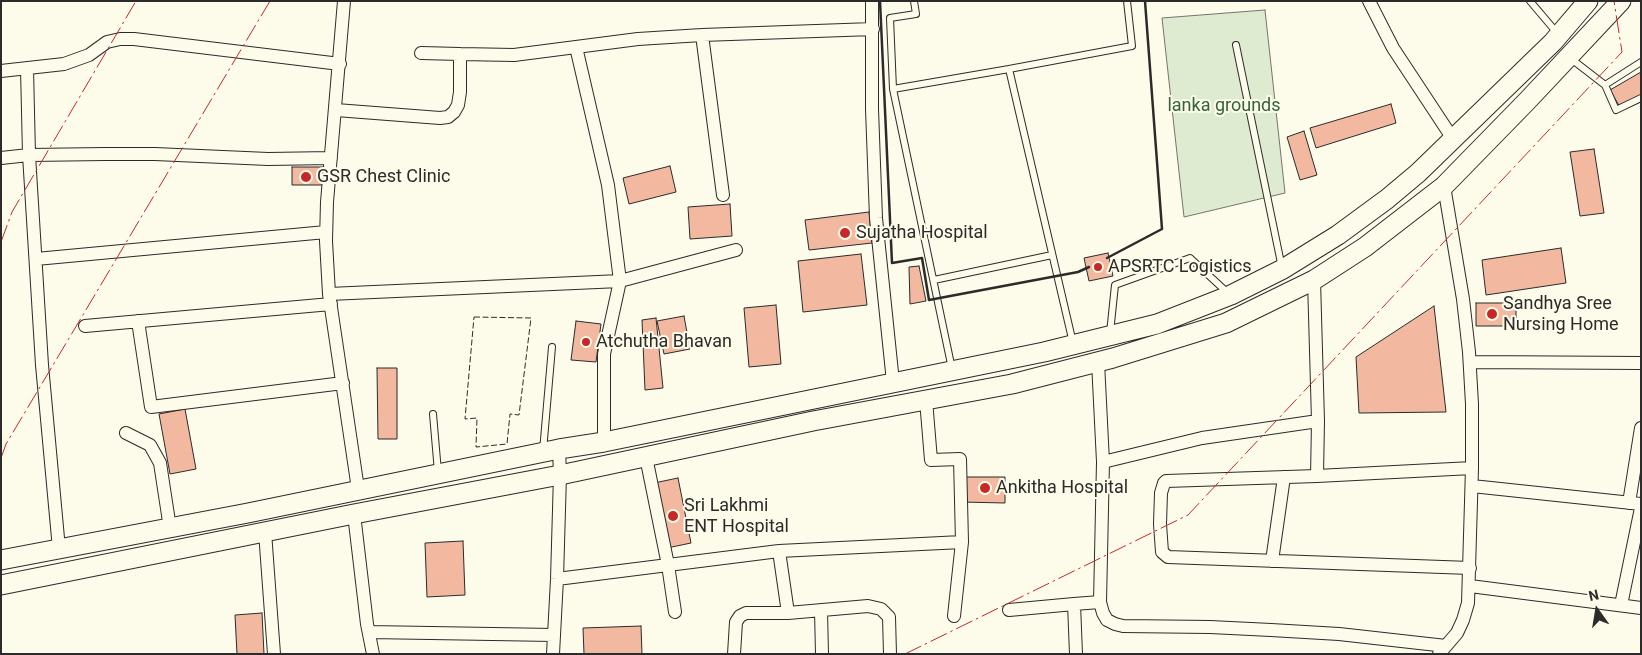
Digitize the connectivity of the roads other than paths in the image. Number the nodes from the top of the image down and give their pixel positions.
1 (344, 1) edge
2 (872, 1) edge
3 (914, 1) edge
4 (1127, 1) edge
5 (1369, 1) edge
6 (1530, 1) edge
7 (1588, 1) edge
8 (1621, 1) edge
9 (873, 30) junction
10 (702, 35) junction
11 (1559, 35) junction
12 (1236, 45) dead end
13 (576, 47) junction
14 (421, 54) dead end
15 (460, 54) junction
16 (1569, 57) junction
17 (1641, 62) edge
18 (340, 64) junction
19 (28, 68) junction
20 (1009, 70) junction
21 (1, 71) edge
22 (1605, 85) junction
23 (893, 89) junction
24 (1641, 98) edge
25 (336, 110) junction
26 (1453, 139) junction
27 (29, 155) junction
28 (1, 158) edge
29 (331, 158) junction
30 (1444, 186) junction
31 (723, 195) dead end
32 (326, 232) junction
33 (736, 250) dead end
34 (1052, 255) junction
35 (36, 259) junction
36 (1283, 269) junction
37 (934, 280) junction
38 (1314, 280) junction
39 (620, 281) junction
40 (1231, 295) junction
41 (330, 299) junction
42 (138, 321) junction
43 (85, 326) dead end
44 (1110, 336) junction
45 (1073, 345) junction
46 (552, 346) dead end
47 (1098, 362) junction
48 (1470, 362) junction
49 (1641, 363) edge
50 (952, 370) junction
51 (893, 382) junction
52 (343, 383) junction
53 (926, 400) junction
54 (433, 414) dead end
55 (1318, 421) junction
56 (1641, 428) edge
57 (126, 433) dead end
58 (604, 442) junction
59 (551, 450) junction
60 (646, 456) junction
61 (1103, 462) junction
62 (1472, 468) junction
63 (438, 473) junction
64 (560, 475) junction
65 (1317, 476) junction
66 (1284, 477) junction
67 (1472, 486) junction
68 (358, 489) junction
69 (1637, 505) edge
70 (354, 514) junction
71 (170, 528) junction
72 (265, 532) junction
73 (962, 542) junction
74 (59, 549) junction
75 (780, 551) junction
76 (1, 560) edge
77 (1272, 561) junction
78 (668, 565) junction
79 (1470, 568) junction
80 (557, 578) junction
81 (1, 586) edge
82 (1470, 586) junction
83 (1100, 602) junction
84 (1074, 604) junction
85 (1621, 605) junction
86 (1641, 608) edge
87 (1008, 610) dead end
88 (821, 611) junction
89 (675, 612) dead end
90 (788, 613) junction
91 (954, 616) dead end
92 (369, 632) junction
93 (554, 635) junction
94 (1443, 650) edge
95 (274, 654) edge
96 (373, 654) edge
97 (553, 654) edge
98 (734, 654) edge
99 (822, 654) edge
100 (890, 654) edge
101 (1076, 654) edge

1 - 18 street
2 - 9 street
3 - 23 lane
4 - 20 lane
5 - 26 street
6 - 11 lane
7 - 11 main road
8 - 16 main road
9 - 10 street
9 - 51 street
10 - 13 street
10 - 31 street
11 - 26 main road
12 - 36 lane
13 - 15 street
13 - 39 street
14 - 15 street
15 - 25 street
16 - 22 lane
16 - 30 main road
17 - 22 lane
18 - 19 street
18 - 25 street
19 - 21 street
19 - 27 street
20 - 23 lane
20 - 34 lane
22 - 24 lane
23 - 37 lane
25 - 29 street
26 - 36 main road
27 - 28 street
27 - 29 street
27 - 35 street
29 - 32 street
30 - 38 main road
30 - 48 street
32 - 35 street
32 - 41 street
33 - 39 street
34 - 37 lane
34 - 45 lane
35 - 74 street
36 - 40 main road
37 - 50 lane
38 - 47 main road
38 - 55 street
39 - 41 street
39 - 58 street
40 - 44 main road
40 - 44 lane
41 - 42 street
41 - 52 street
42 - 43 street
42 - 52 street
44 - 45 main road
45 - 50 main road
46 - 59 lane
47 - 53 main road
47 - 61 street
48 - 49 street
48 - 62 street
50 - 51 main road
51 - 58 main road
52 - 68 street
53 - 60 main road
53 - 73 street
54 - 63 lane
55 - 61 street
55 - 65 street
56 - 69 street
57 - 71 street
58 - 59 main road
59 - 63 main road
59 - 64 street
60 - 64 main road
60 - 78 street
61 - 83 street
62 - 65 street
62 - 67 street
63 - 68 main road
64 - 70 main road
64 - 80 street
65 - 66 street
66 - 77 street
66 - 77 street
67 - 69 street
67 - 79 street
68 - 71 main road
69 - 85 street
70 - 72 main road
70 - 92 street
71 - 74 main road
72 - 81 main road
72 - 95 street
73 - 75 street
73 - 91 street
74 - 76 main road
75 - 78 street
75 - 90 street
77 - 79 street
78 - 80 street
78 - 89 street
79 - 82 street
80 - 93 street
82 - 85 street
82 - 94 street
83 - 84 street
83 - 94 street
84 - 87 street
84 - 101 street
85 - 86 street
88 - 90 street
88 - 99 street
88 - 100 street
90 - 98 street
92 - 93 street
92 - 96 street
93 - 97 street

